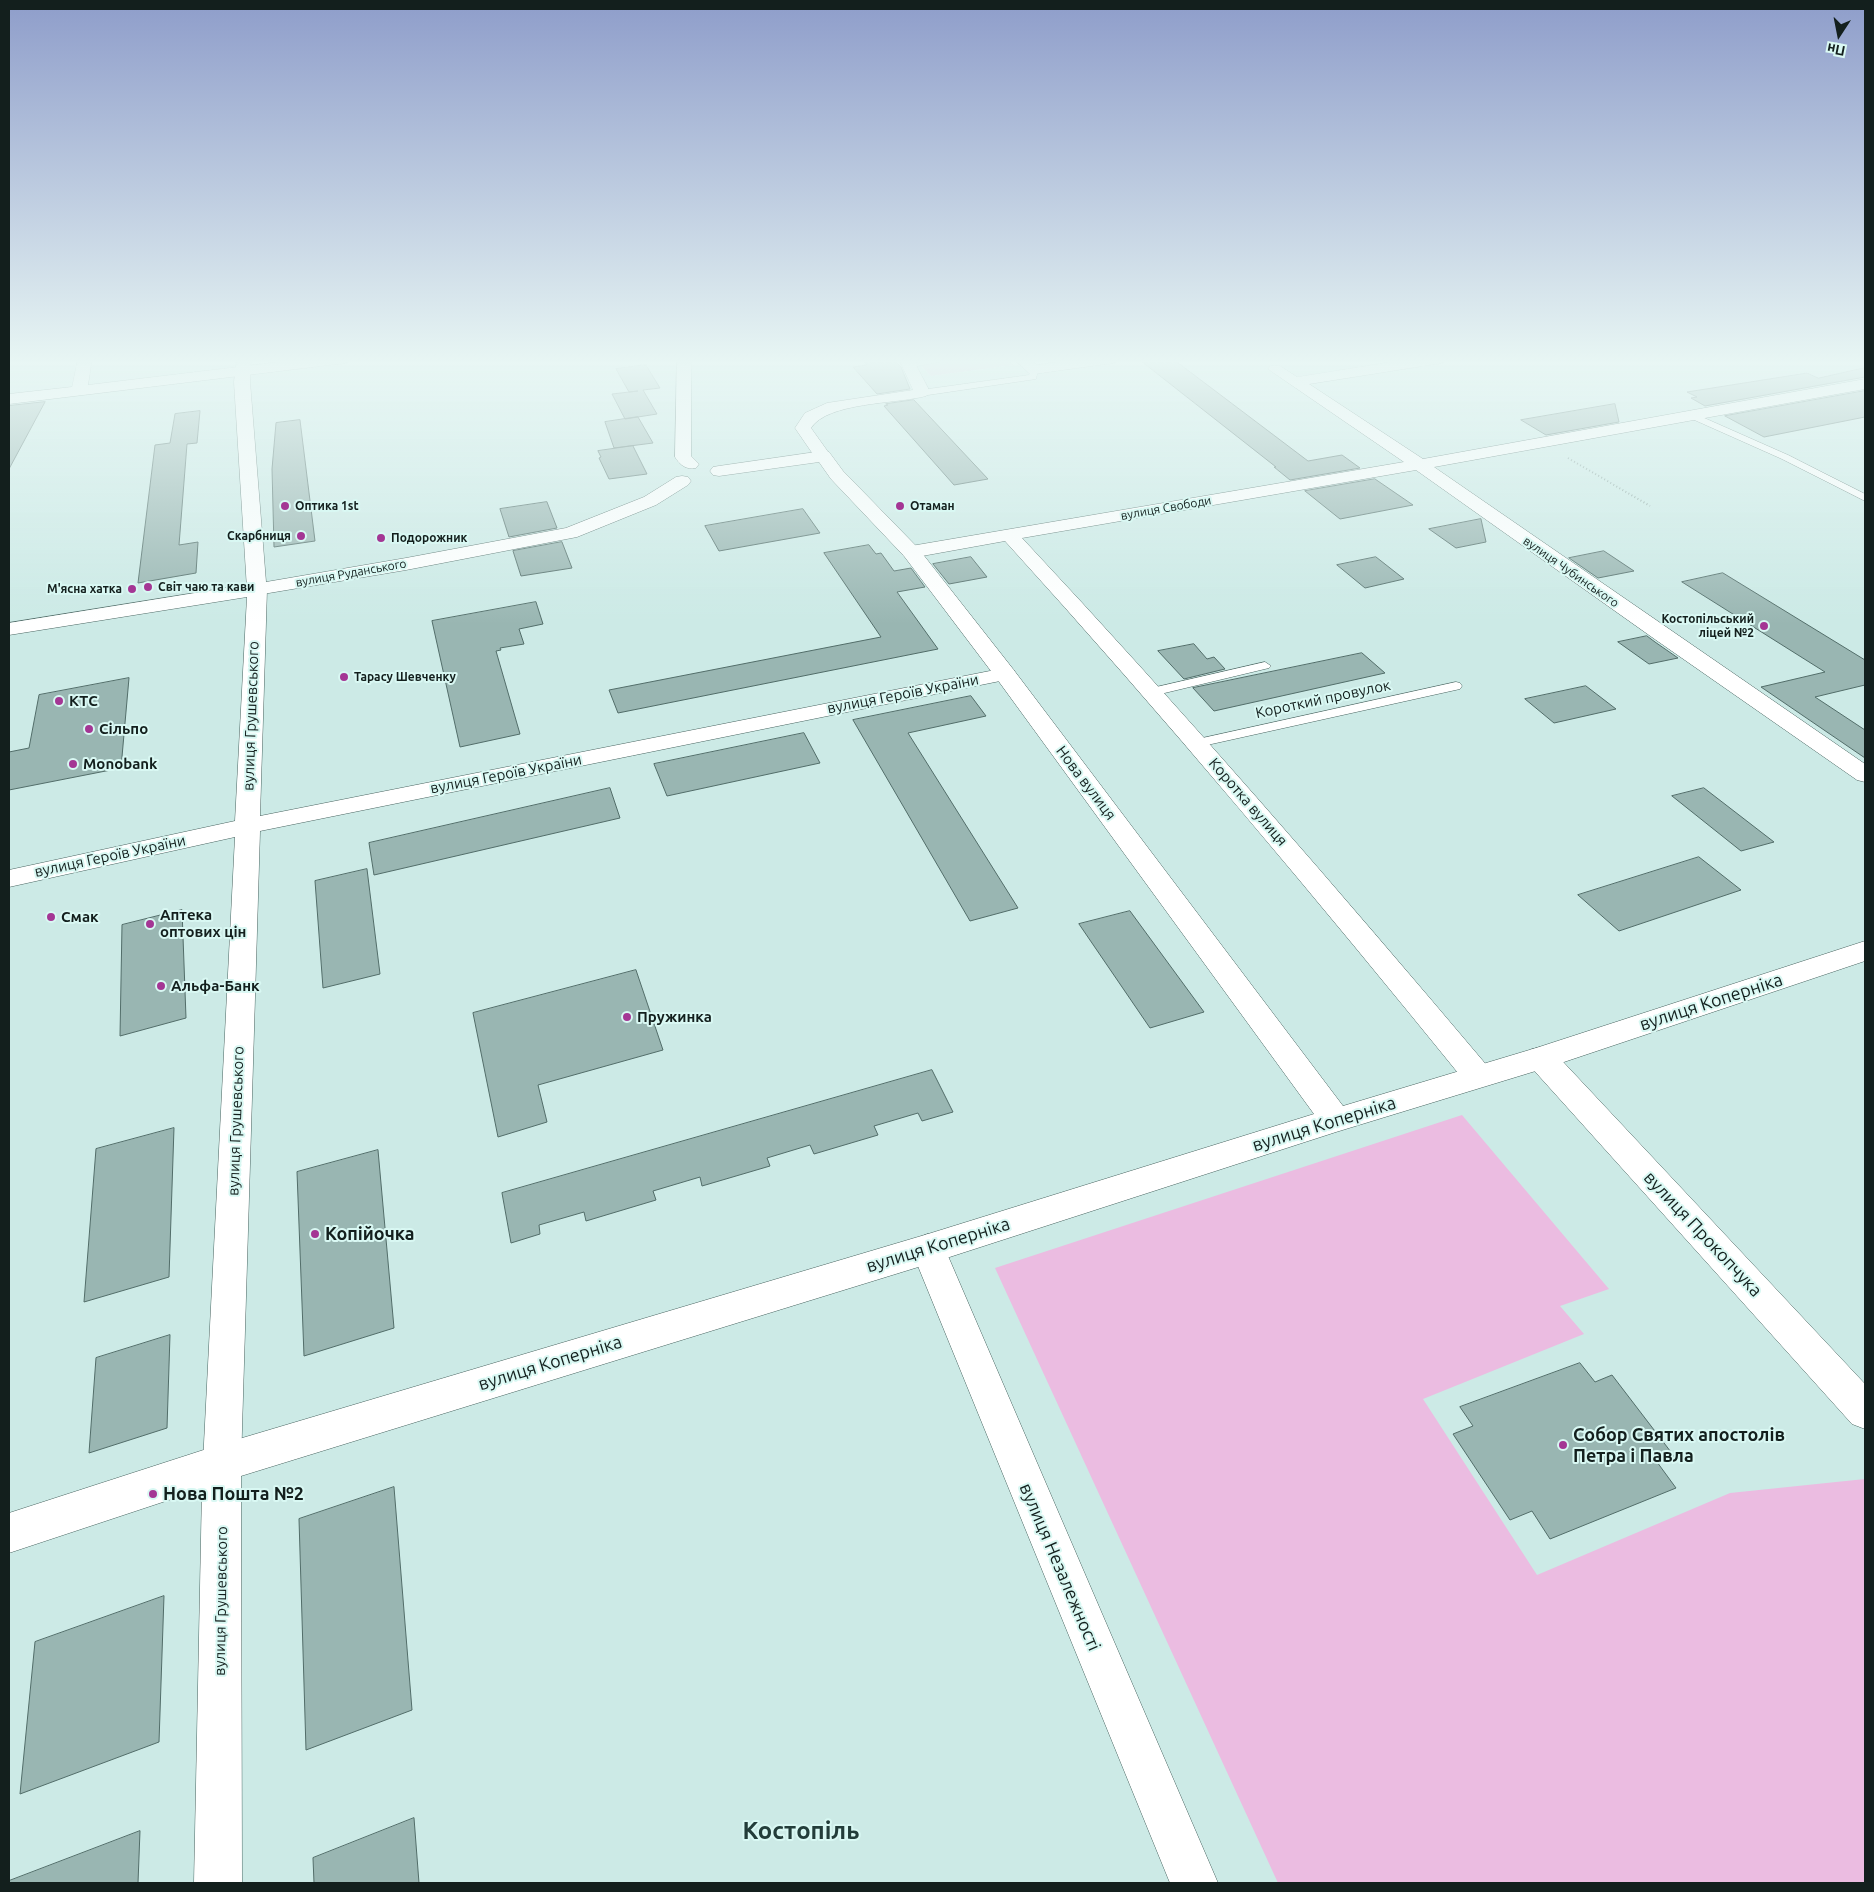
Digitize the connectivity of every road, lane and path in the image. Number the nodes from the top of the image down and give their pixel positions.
1 (247, 447) edge
2 (683, 447) edge
3 (817, 447) edge
4 (1394, 447) edge
5 (1518, 447) edge
6 (1551, 447) edge
7 (1763, 447) edge
8 (823, 456) junction
9 (1419, 464) junction
10 (692, 477) junction
11 (1865, 498) edge
12 (1650, 506) dead end
13 (1010, 536) junction
14 (910, 552) junction
15 (257, 589) junction
16 (9, 630) edge
17 (1265, 666) dead end
18 (1004, 674) junction
19 (1456, 686) dead end
20 (1152, 692) junction
21 (1198, 743) junction
22 (1865, 775) edge
23 (247, 826) junction
24 (9, 878) edge
25 (1865, 951) edge
26 (1541, 1058) junction
27 (1478, 1076) junction
28 (1336, 1120) junction
29 (928, 1249) junction
30 (1865, 1411) edge
31 (222, 1462) junction
32 (9, 1534) edge
33 (218, 1883) edge
34 (1194, 1883) edge

1 - 15 street, вулиця Грушевського
2 - 10 street
3 - 8 street, Нова вулиця
4 - 9 street, вулиця Чубинського
5 - 9 street, вулиця Свободи
6 - 12 path
7 - 11 lane
8 - 10 street, вулиця Руданського
8 - 14 street, Нова вулиця
9 - 13 street, вулиця Свободи
9 - 22 street, вулиця Чубинського
10 - 15 street, вулиця Руданського
13 - 14 street, вулиця Свободи
13 - 20 street, Коротка вулиця
14 - 18 street, Нова вулиця
15 - 16 street, вулиця Руданського
15 - 23 street, вулиця Грушевського
17 - 20 lane
18 - 23 street, вулиця Героїв України
18 - 28 street, Нова вулиця
19 - 21 lane, Короткий провулок
20 - 21 street, Коротка вулиця
21 - 27 street, Коротка вулиця
23 - 24 street, вулиця Героїв України
23 - 31 street, вулиця Грушевського
25 - 26 street, вулиця Коперніка
26 - 27 street, вулиця Коперніка
26 - 30 street, вулиця Прокопчука
27 - 28 street, вулиця Коперніка
28 - 29 street, вулиця Коперніка
29 - 31 street, вулиця Коперніка
29 - 34 street, вулиця Незалежності
31 - 32 street, вулиця Коперніка
31 - 33 street, вулиця Грушевського

